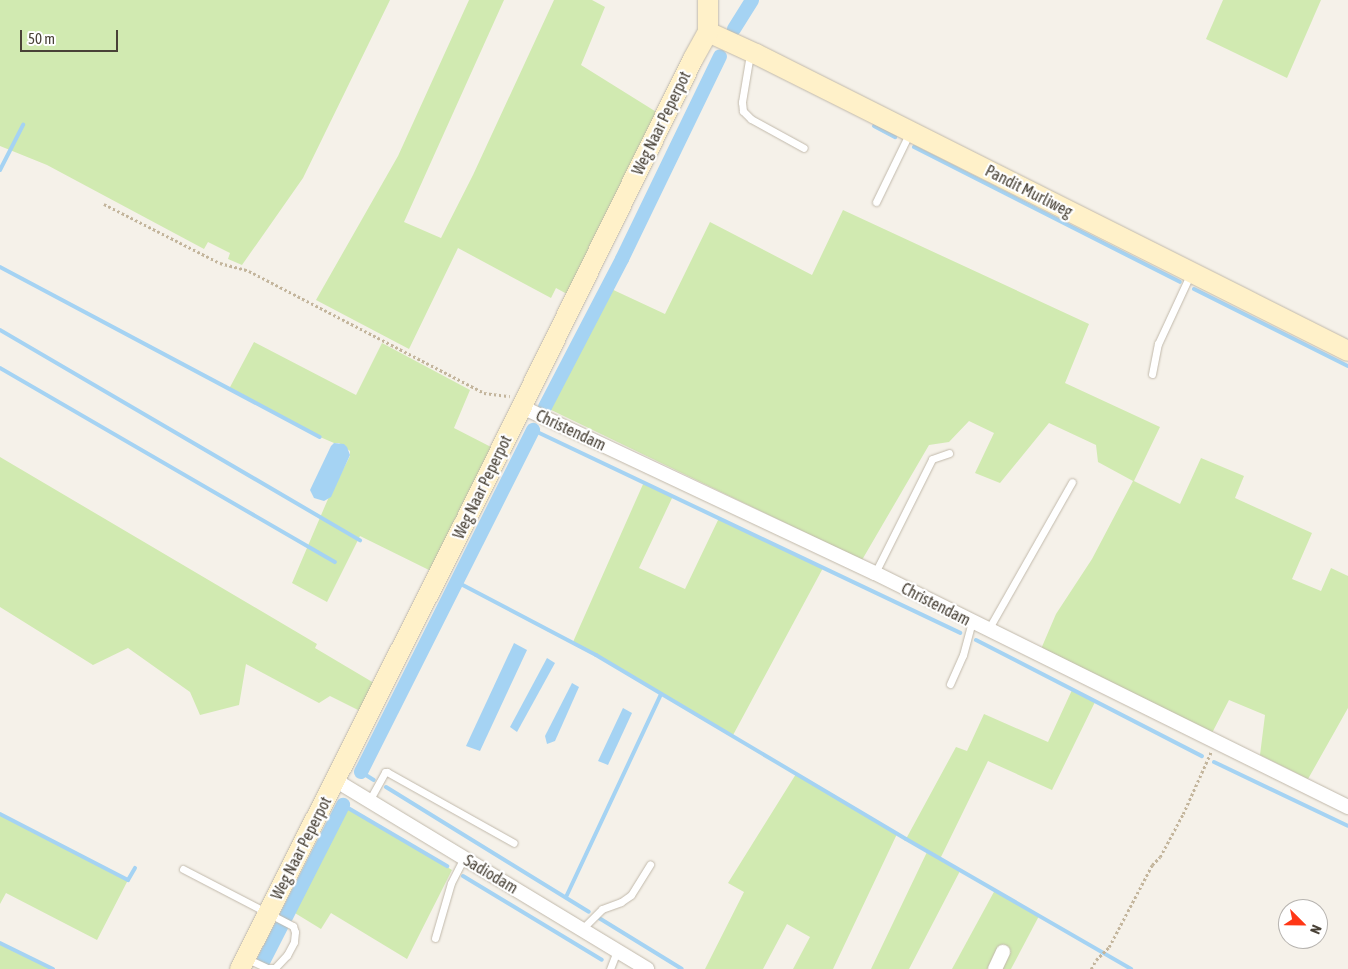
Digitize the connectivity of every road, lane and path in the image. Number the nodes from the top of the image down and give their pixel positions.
1 (708, 0) edge
2 (708, 32) junction
3 (751, 52) junction
4 (910, 131) junction
5 (804, 148) dead end
6 (876, 202) dead end
7 (104, 204) dead end
8 (1191, 272) junction
9 (1348, 351) edge
10 (1152, 374) dead end
11 (524, 403) junction
12 (949, 453) dead end
13 (1072, 482) dead end
14 (875, 573) junction
15 (972, 622) junction
16 (988, 630) junction
17 (950, 684) dead end
18 (1215, 741) junction
19 (335, 780) junction
20 (369, 801) junction
21 (1348, 807) edge
22 (514, 843) dead end
23 (464, 858) junction
24 (650, 864) dead end
25 (183, 868) dead end
26 (269, 912) junction
27 (582, 929) junction
28 (435, 938) dead end
29 (618, 951) junction
30 (1004, 952) dead end
31 (243, 963) edge
32 (610, 969) edge
33 (647, 969) edge
34 (995, 969) edge
35 (1091, 969) edge

1 - 2 street, Weg Naar Peperpot
2 - 3 street, Pandit Murliweg
2 - 11 street, Weg Naar Peperpot
3 - 4 street, Pandit Murliweg
3 - 5 lane
4 - 6 lane
4 - 8 street, Pandit Murliweg
7 - 11 path
8 - 9 street, Pandit Murliweg
8 - 10 lane
11 - 14 street, Christendam
11 - 19 street, Weg Naar Peperpot
12 - 14 lane
13 - 16 lane
14 - 15 street, Christendam
15 - 16 street, Christendam
15 - 17 lane
16 - 18 street, Christendam
18 - 21 street, Christendam
18 - 35 path
19 - 20 street, Sadiodam
19 - 26 street, Weg Naar Peperpot
20 - 22 lane
20 - 23 street, Sadiodam
23 - 27 street, Sadiodam
23 - 28 lane
24 - 27 lane
25 - 26 lane
26 - 31 street, Weg Naar Peperpot
26 - 31 lane
27 - 29 street, Sadiodam
29 - 32 lane
29 - 33 street, Sadiodam
30 - 34 street

